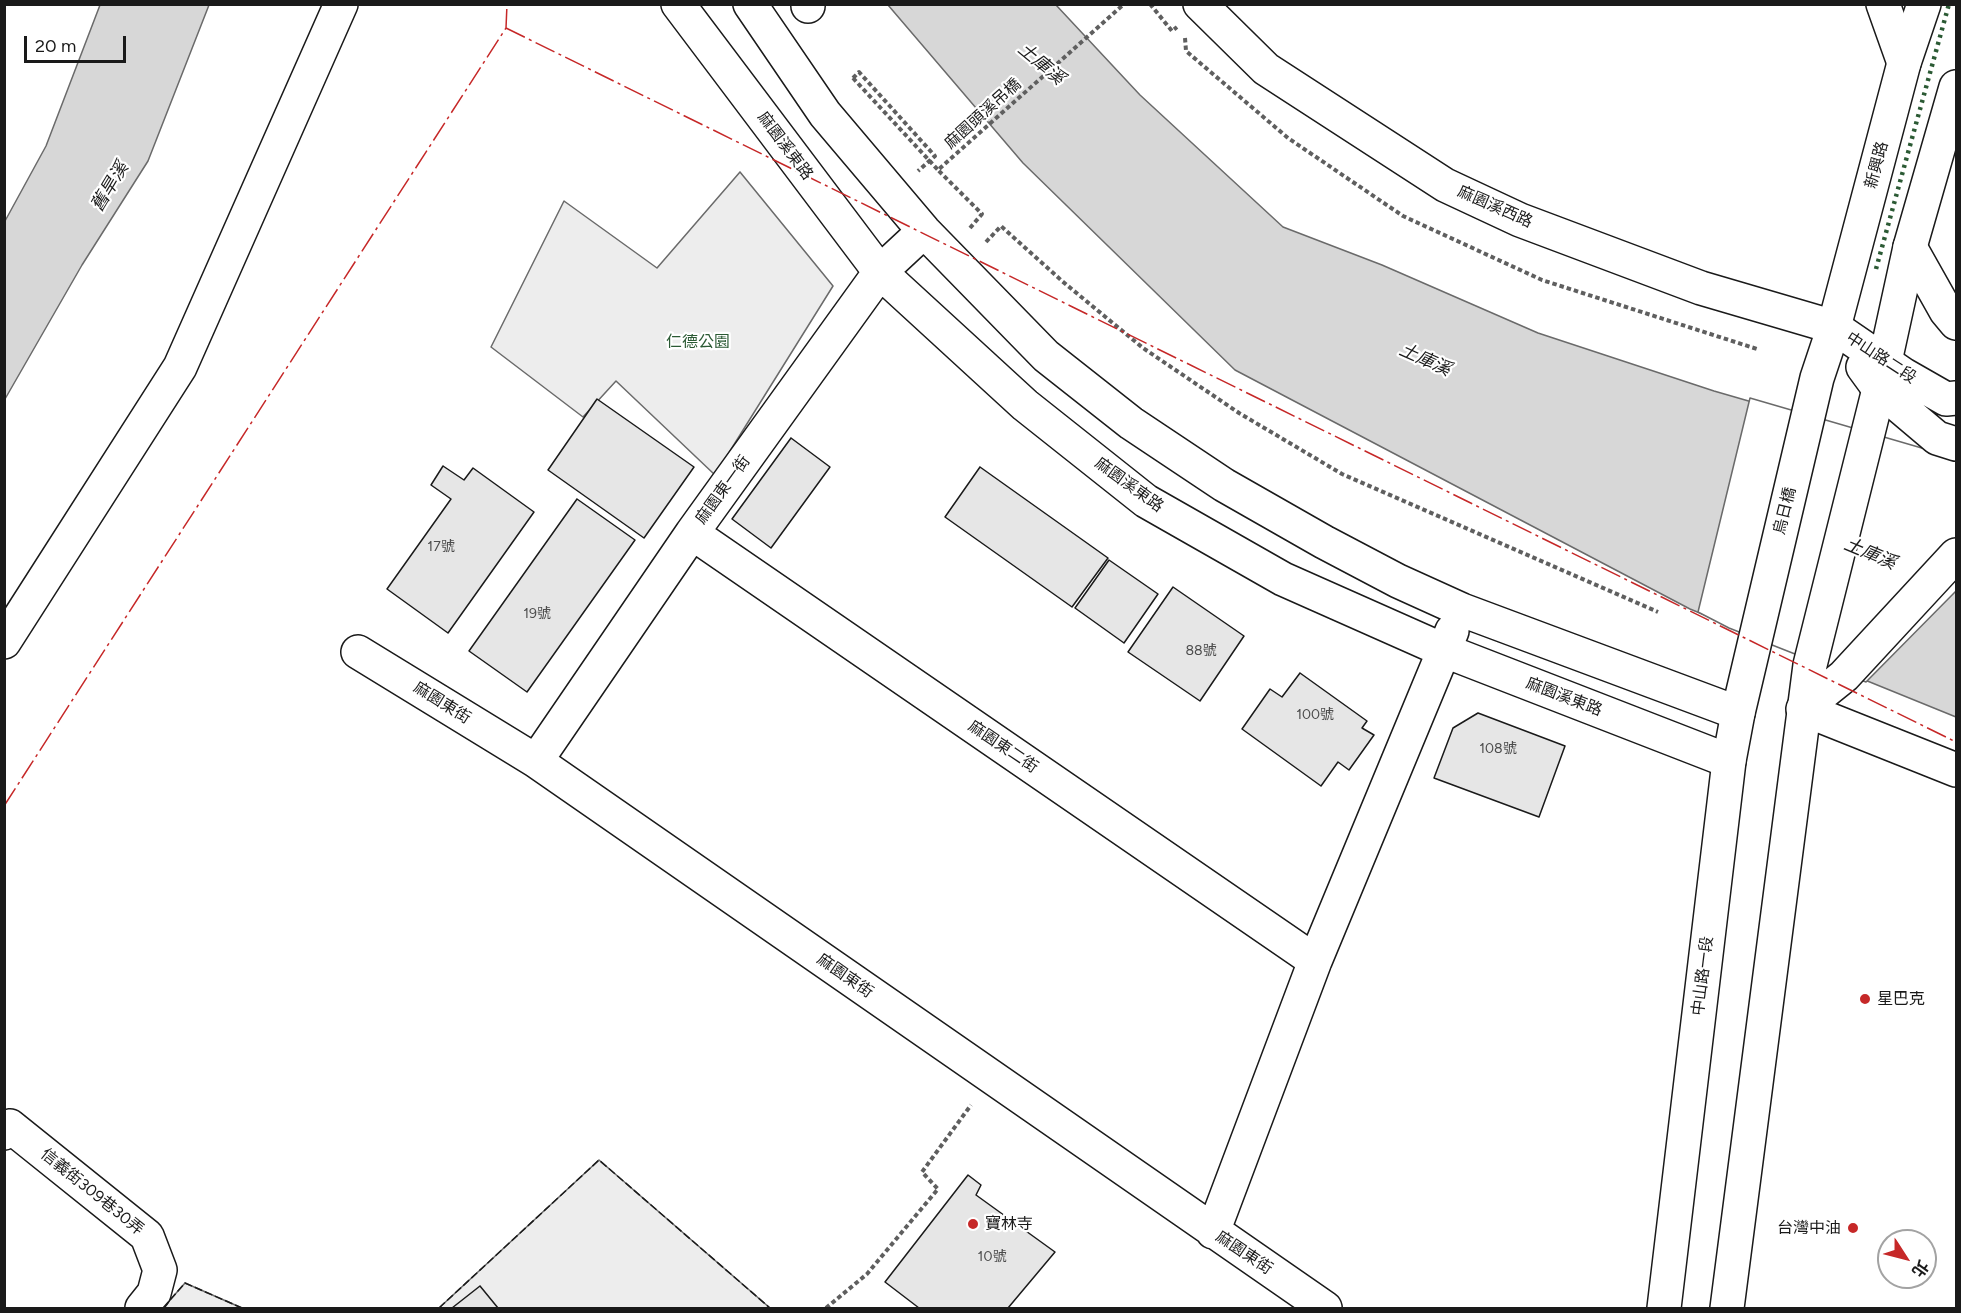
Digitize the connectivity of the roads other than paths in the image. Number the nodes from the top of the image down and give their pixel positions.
1 (341, 4) edge
2 (678, 4) edge
3 (750, 4) edge
4 (1883, 4) edge
5 (1924, 4) edge
6 (1192, 13) edge
7 (1904, 63) junction
8 (1956, 87) edge
9 (924, 231) junction
10 (1910, 247) junction
11 (879, 272) junction
12 (1956, 323) edge
13 (1834, 327) junction
14 (1880, 384) junction
15 (1956, 398) edge
16 (1956, 444) edge
17 (692, 533) junction
18 (1956, 555) edge
19 (1462, 610) junction
20 (4, 642) edge
21 (1752, 645) joint
22 (1443, 650) junction
23 (358, 652) dead end
24 (1803, 709) junction
25 (1738, 713) junction
26 (536, 761) junction
27 (1729, 762) junction
28 (1956, 770) edge
29 (1315, 961) junction
30 (4, 1133) edge
31 (1213, 1232) junction
32 (142, 1308) edge
33 (1325, 1308) edge
34 (1664, 1308) edge
35 (1727, 1308) edge

1 - 20 street
2 - 11 street, 麻園溪東路
3 - 9 street
4 - 7 street
5 - 7 street, 新興路
6 - 13 street, 麻園溪西路
7 - 13 street, 新興路
8 - 10 street
9 - 11 street, 麻園東一街
9 - 19 street
10 - 12 street
10 - 14 street
11 - 17 street, 麻園東一街
11 - 22 street, 麻園溪東路
13 - 14 street, 中山路二段
13 - 21 street, 烏日橋
14 - 15 street, 中山路二段
14 - 16 street, 中山路二段
14 - 24 street
17 - 26 street, 麻園東一街
17 - 29 street, 麻園東二街
18 - 24 street
19 - 22 street
19 - 25 street
21 - 25 street, 中山路一段
22 - 27 street, 麻園溪東路
22 - 29 street
23 - 26 street, 麻園東街
24 - 28 street
24 - 35 street
25 - 27 street, 中山路一段
26 - 31 street, 麻園東街
27 - 34 street, 中山路一段
29 - 31 street
30 - 32 street, 信義街309巷30弄
31 - 33 street, 麻園東街

